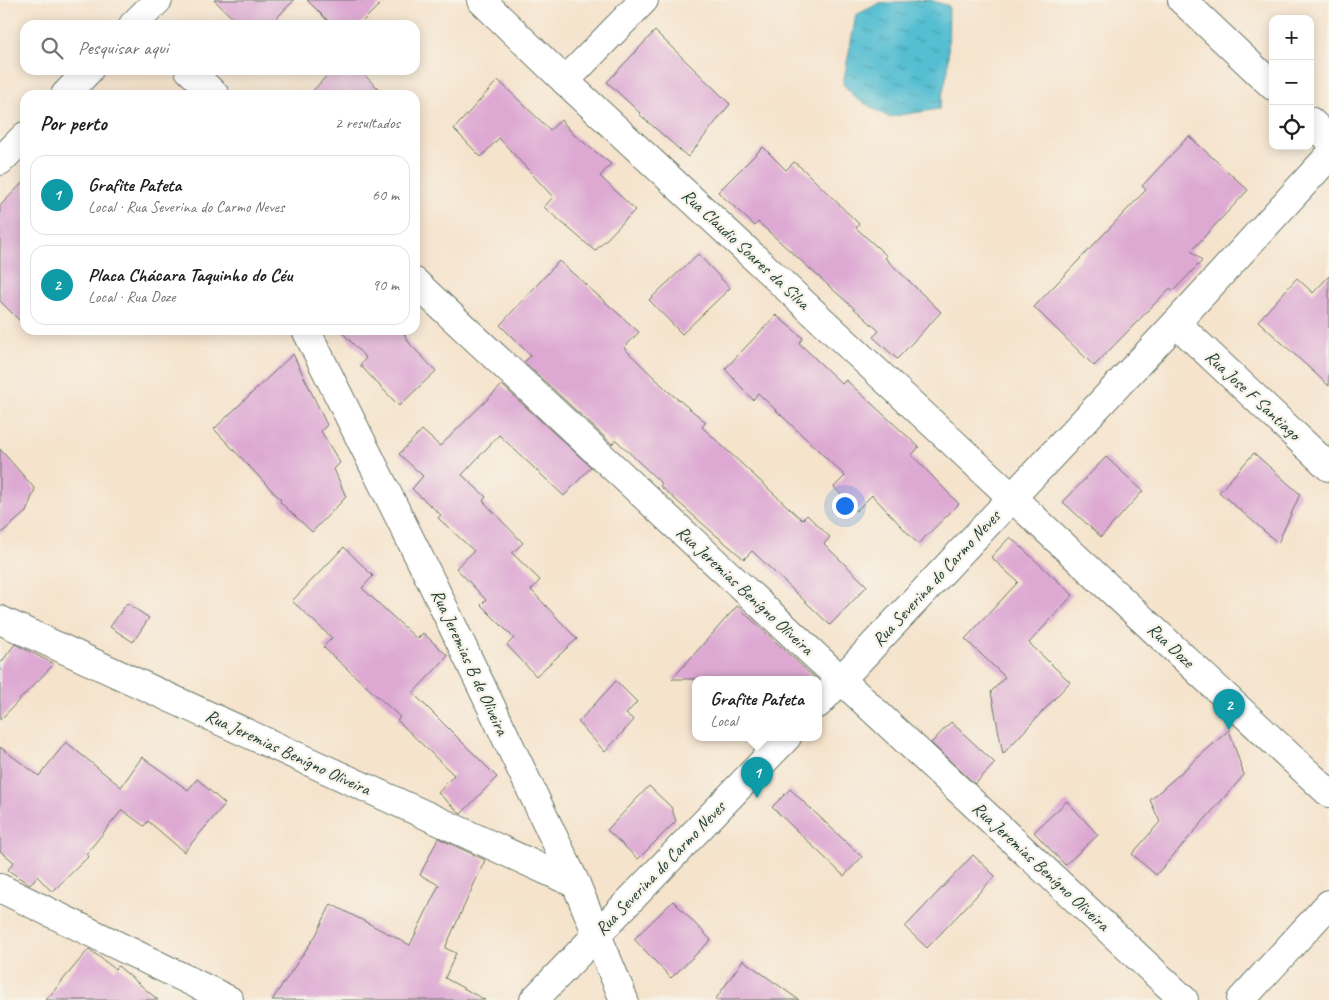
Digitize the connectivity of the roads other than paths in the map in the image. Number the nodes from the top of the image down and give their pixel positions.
1 (481, 0) edge
2 (644, 0) edge
3 (1182, 0) edge
4 (84, 75) edge
5 (179, 75) edge
6 (194, 75) edge
7 (565, 81) junction
8 (1269, 82) edge
9 (70, 90) edge
10 (186, 90) edge
11 (210, 90) edge
12 (1314, 125) edge
13 (1329, 138) edge
14 (20, 141) edge
15 (1329, 156) edge
16 (0, 161) edge
17 (420, 287) edge
18 (1176, 322) junction
19 (308, 335) edge
20 (1329, 467) edge
21 (1012, 496) junction
22 (0, 620) edge
23 (841, 680) junction
24 (822, 700) edge
25 (783, 741) edge
26 (1329, 793) edge
27 (576, 884) junction
28 (0, 888) edge
29 (1329, 904) edge
30 (596, 934) junction
31 (229, 1000) edge
32 (534, 1000) edge
33 (624, 1000) edge
34 (1184, 1000) edge
35 (1241, 1000) edge

1 - 7 street, Rua Claudio Soares da Silva
2 - 7 street
3 - 8 street
4 - 9 street
5 - 10 street
6 - 11 street
7 - 21 street, Rua Claudio Soares da Silva
12 - 13 street
14 - 16 street
15 - 18 street, Rua Severina do Carmo Neves
17 - 23 street, Rua Jeremias Benígno Oliveira
18 - 20 street, Rua Jose F Santiago
18 - 21 street, Rua Severina do Carmo Neves
19 - 27 street, Rua Jeremias B de Oliveira
21 - 23 street, Rua Severina do Carmo Neves
21 - 26 street, Rua Doze
22 - 27 street, Rua Jeremias Benígno Oliveira
23 - 24 street, Rua Severina do Carmo Neves
23 - 34 street, Rua Jeremias Benígno Oliveira
25 - 30 street, Rua Severina do Carmo Neves
27 - 30 street, Rua Jeremias B de Oliveira
28 - 31 street
29 - 35 street
30 - 32 street, Rua Severina do Carmo Neves
30 - 33 street, Rua Jeremias B de Oliveira

